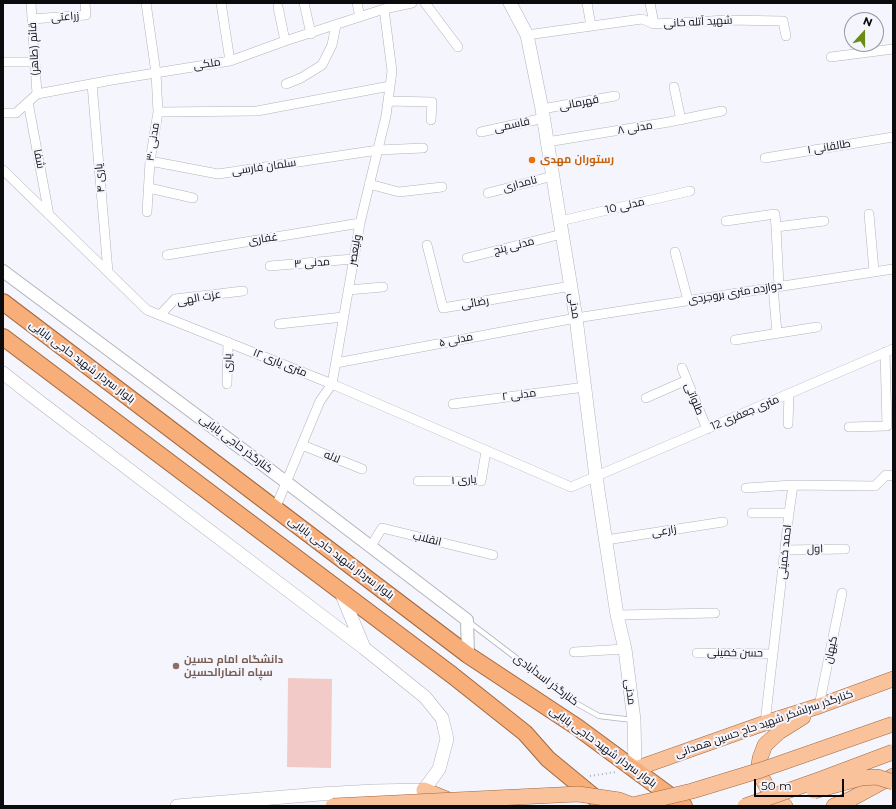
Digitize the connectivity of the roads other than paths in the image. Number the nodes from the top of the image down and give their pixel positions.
1 (31, 3) edge
2 (85, 3) edge
3 (146, 3) edge
4 (221, 3) edge
5 (304, 3) edge
6 (357, 3) edge
7 (412, 3) edge
8 (425, 3) edge
9 (510, 3) edge
10 (587, 3) edge
11 (650, 3) edge
12 (278, 7) dead end
13 (384, 9) junction
14 (360, 17) junction
15 (32, 19) junction
16 (654, 24) junction
17 (336, 25) junction
18 (591, 26) junction
19 (310, 34) junction
20 (527, 35) junction
21 (786, 36) dead end
22 (285, 42) junction
23 (458, 47) dead end
24 (893, 49) edge
25 (831, 57) dead end
26 (230, 61) junction
27 (3, 62) edge
28 (35, 62) junction
29 (156, 73) junction
30 (92, 84) junction
31 (286, 84) dead end
32 (390, 86) junction
33 (674, 87) dead end
34 (37, 94) junction
35 (615, 96) dead end
36 (388, 101) junction
37 (28, 102) junction
38 (722, 111) dead end
39 (158, 112) junction
40 (3, 113) edge
41 (543, 114) junction
42 (430, 120) dead end
43 (681, 120) junction
44 (481, 132) dead end
45 (893, 137) edge
46 (548, 142) junction
47 (423, 148) dead end
48 (378, 150) junction
49 (765, 158) dead end
50 (150, 161) junction
51 (3, 170) edge
52 (553, 176) junction
53 (369, 184) junction
54 (442, 187) dead end
55 (148, 188) junction
56 (690, 191) dead end
57 (488, 193) dead end
58 (193, 198) dead end
59 (147, 212) dead end
60 (869, 214) dead end
61 (49, 215) junction
62 (726, 221) dead end
63 (824, 221) dead end
64 (360, 223) junction
65 (561, 227) junction
66 (776, 227) junction
67 (427, 246) dead end
68 (675, 252) dead end
69 (167, 255) dead end
70 (467, 258) dead end
71 (353, 260) junction
72 (270, 266) dead end
73 (893, 269) edge
74 (3, 271) edge
75 (108, 272) junction
76 (874, 272) junction
77 (571, 286) junction
78 (383, 287) dead end
79 (776, 287) junction
80 (348, 290) junction
81 (243, 291) dead end
82 (688, 300) junction
83 (3, 302) edge
84 (160, 315) junction
85 (343, 317) junction
86 (576, 318) junction
87 (279, 324) dead end
88 (817, 327) dead end
89 (777, 334) junction
90 (3, 337) edge
91 (735, 340) dead end
92 (228, 342) junction
93 (889, 350) edge
94 (336, 363) junction
95 (682, 368) dead end
96 (3, 373) edge
97 (687, 380) junction
98 (227, 384) dead end
99 (332, 384) junction
100 (585, 387) junction
101 (789, 394) junction
102 (646, 398) dead end
103 (453, 404) dead end
104 (788, 424) dead end
105 (849, 427) dead end
106 (707, 429) junction
107 (302, 445) junction
108 (486, 451) junction
109 (362, 469) dead end
110 (893, 476) edge
111 (596, 477) junction
112 (418, 481) dead end
113 (286, 482) junction
114 (793, 485) junction
115 (746, 488) dead end
116 (275, 509) junction
117 (752, 513) dead end
118 (789, 513) junction
119 (723, 522) dead end
120 (606, 540) junction
121 (324, 545) junction
122 (371, 546) junction
123 (845, 549) dead end
124 (785, 550) junction
125 (493, 555) dead end
126 (307, 565) junction
127 (340, 590) junction
128 (842, 593) dead end
129 (715, 613) dead end
130 (617, 615) junction
131 (467, 620) junction
132 (364, 648) junction
133 (625, 649) junction
134 (574, 652) dead end
135 (697, 652) dead end
136 (773, 654) junction
137 (468, 655) junction
138 (893, 679) edge
139 (819, 706) junction
140 (634, 720) junction
141 (765, 723) junction
142 (893, 724) edge
143 (893, 752) edge
144 (635, 769) junction
145 (893, 776) edge
146 (893, 782) edge
147 (424, 790) junction
148 (784, 799) edge
149 (177, 806) edge
150 (333, 806) edge
151 (465, 806) edge
152 (604, 806) edge
153 (628, 806) edge
154 (634, 806) edge
155 (684, 806) edge
156 (745, 806) edge
157 (834, 806) edge

1 - 15 street, قائم (طاهر)
2 - 15 street, زراعتی
3 - 29 street, مدنی ۳۰
4 - 26 street
5 - 19 street
6 - 14 street
7 - 13 street, ملکی
8 - 23 street
9 - 20 main road, مدنی
10 - 18 street
11 - 16 street
12 - 22 street
13 - 14 street, ملکی
13 - 32 street, ولیعصر
14 - 17 street, ملکی
15 - 28 street, قائم (طاهر)
16 - 18 street, شهید آتله خانی
16 - 21 street, شهید آتله خانی
17 - 19 street, ملکی
17 - 31 street
18 - 20 street, شهید آتله خانی
19 - 22 street, ملکی
20 - 41 main road, مدنی
22 - 26 street, ملکی
24 - 25 street
26 - 29 street, ملکی
27 - 28 street
28 - 34 street, قائم (طاهر)
29 - 30 street, ملکی
29 - 39 street, مدنی ۳۰
30 - 34 street, ملکی
30 - 75 street, یاری ۴
32 - 36 street, ولیعصر
32 - 39 street
33 - 43 street
34 - 37 street
35 - 41 street, قهرمانی
36 - 42 street
36 - 48 street, ولیعصر
37 - 40 street
37 - 61 street, شفا
38 - 43 street, مدنی ۸
39 - 50 street, مدنی ۳۰
41 - 44 street, قاسمی
41 - 46 main road, مدنی
43 - 46 street, مدنی ۸
45 - 49 street, طالقانی ۱
46 - 52 main road, مدنی
47 - 48 street, سلمان فارسی
48 - 50 street, سلمان فارسی
48 - 53 street, ولیعصر
50 - 55 street, مدنی ۳۰
51 - 61 street, ۱۲ متری یاری
52 - 57 street, نامداری
52 - 65 main road, مدنی
53 - 54 street
53 - 64 street, ولیعصر
55 - 58 street
55 - 59 street, مدنی ۳۰
56 - 65 street, مدنی 10
60 - 76 street
61 - 75 street, ۱۲ متری یاری
62 - 66 street
63 - 66 street
64 - 69 street, غفاری
64 - 71 street, ولیعصر
65 - 70 street, مدنی پنج
65 - 77 main road, مدنی
66 - 79 street
67 - 77 street, رضائی
68 - 82 street
71 - 72 street, مدنی ۳
71 - 80 street, ولیعصر
73 - 76 street, دوازده متری بروجردی
74 - 113 street, کنارگذر حاجی بابایی
75 - 84 street, ۱۲ متری یاری
76 - 79 street, دوازده متری بروجردی
77 - 86 main road, مدنی
78 - 80 street
79 - 82 street, دوازده متری بروجردی
79 - 89 street
80 - 85 street, ولیعصر
81 - 84 street, عزت الهی
82 - 86 street, دوازده متری بروجردی
83 - 116 highway, بلوار سردار شهید حاجی بابایی
84 - 92 street, ۱۲ متری یاری
85 - 87 street
85 - 94 street, ولیعصر
86 - 94 street, مدنی ۵
86 - 100 main road, مدنی
88 - 89 street
89 - 91 street
90 - 126 highway
92 - 98 street, یاری
92 - 99 street, ۱۲ متری یاری
93 - 101 street, 12 متری جعفری
93 - 105 street
94 - 99 street, ولیعصر
95 - 97 street, طلواتی
96 - 132 main road
97 - 102 street
97 - 106 street, طلواتی
99 - 107 street, ولیعصر
99 - 108 street, ۱۲ متری یاری
100 - 103 street, مدنی ۲
100 - 111 main road, مدنی
101 - 104 street
101 - 106 street, 12 متری جعفری
106 - 111 street, 12 متری جعفری
107 - 109 street, لاله
107 - 113 street, ولیعصر
108 - 111 street, ۱۲ متری یاری
108 - 112 street, یاری ۱
110 - 114 street
111 - 120 main road, مدنی
113 - 116 street, ولیعصر
113 - 122 street, کنارگذر حاجی بابایی
114 - 115 street
114 - 118 street, احمد خمینی
116 - 121 highway, بلوار سردار شهید حاجی بابایی
117 - 118 street
118 - 124 street, احمد خمینی
119 - 120 street, زارعی
120 - 130 main road, مدنی
121 - 126 highway
121 - 137 highway, بلوار سردار شهید حاجی بابایی
122 - 125 street, انقلاب
122 - 131 street, کنارگذر حاجی بابایی
123 - 124 street, اول
124 - 136 street, احمد خمینی
126 - 127 highway
127 - 132 main road
127 - 152 highway
128 - 139 street, کیهان
129 - 130 street
130 - 133 main road, مدنی
131 - 137 street
131 - 140 lane, کنارگذر اسدآبادی
132 - 147 main road
133 - 134 street
133 - 140 main road, مدنی
135 - 136 street, حسن خمینی
136 - 141 street, احمد خمینی
137 - 144 highway, بلوار سردار شهید حاجی بابایی
138 - 139 main road, کنارگذر سرلشکر شهید حاج حسین همدانی
139 - 141 main road, کنارگذر سرلشکر شهید حاج حسین همدانی
139 - 148 main road
140 - 144 main road, مدنی
141 - 144 main road, کنارگذر سرلشکر شهید حاج حسین همدانی
142 - 153 main road, bridge
143 - 148 main road, bridge
144 - 155 highway, بلوار سردار شهید حاجی بابایی
145 - 157 main road
146 - 148 main road, bridge
147 - 149 main road
147 - 151 main road
148 - 156 main road, bridge
150 - 154 main road, bridge

